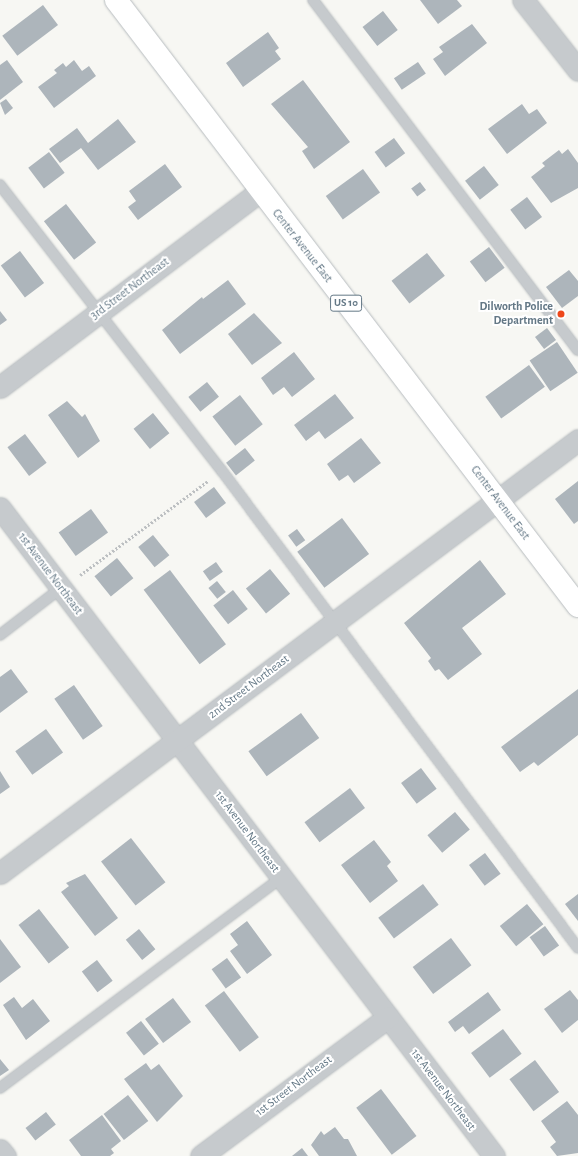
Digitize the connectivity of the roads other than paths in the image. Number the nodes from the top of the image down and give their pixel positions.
1 (116, 0) edge
2 (313, 0) edge
3 (523, 0) edge
4 (578, 70) edge
5 (0, 185) edge
6 (260, 191) junction
7 (97, 314) junction
8 (578, 350) edge
9 (0, 387) edge
10 (578, 440) edge
11 (498, 500) junction
12 (0, 508) edge
13 (61, 588) junction
14 (578, 606) edge
15 (333, 623) junction
16 (0, 635) edge
17 (177, 740) junction
18 (0, 873) edge
19 (282, 877) junction
20 (578, 948) edge
21 (388, 1017) junction
22 (0, 1088) edge
23 (0, 1150) edge
24 (5, 1156) edge
25 (201, 1156) edge
26 (494, 1156) edge

1 - 6 main road, Center Avenue East / US 10
2 - 8 lane
3 - 4 street
5 - 7 lane
6 - 7 street, 3rd Street Northeast
6 - 11 main road, Center Avenue East / US 10
7 - 9 street, 3rd Street Northeast
7 - 15 lane
10 - 11 street, 2nd Street Northeast
11 - 14 main road, Center Avenue East / US 10
11 - 15 street, 2nd Street Northeast
12 - 13 street, 1st Avenue Northeast
13 - 16 lane
13 - 17 street, 1st Avenue Northeast
15 - 17 street, 2nd Street Northeast
15 - 20 lane
17 - 18 street, 2nd Street Northeast
17 - 19 street, 1st Avenue Northeast
19 - 21 street, 1st Avenue Northeast
19 - 22 lane
21 - 25 street, 1st Street Northeast
21 - 26 street, 1st Avenue Northeast
23 - 24 street

